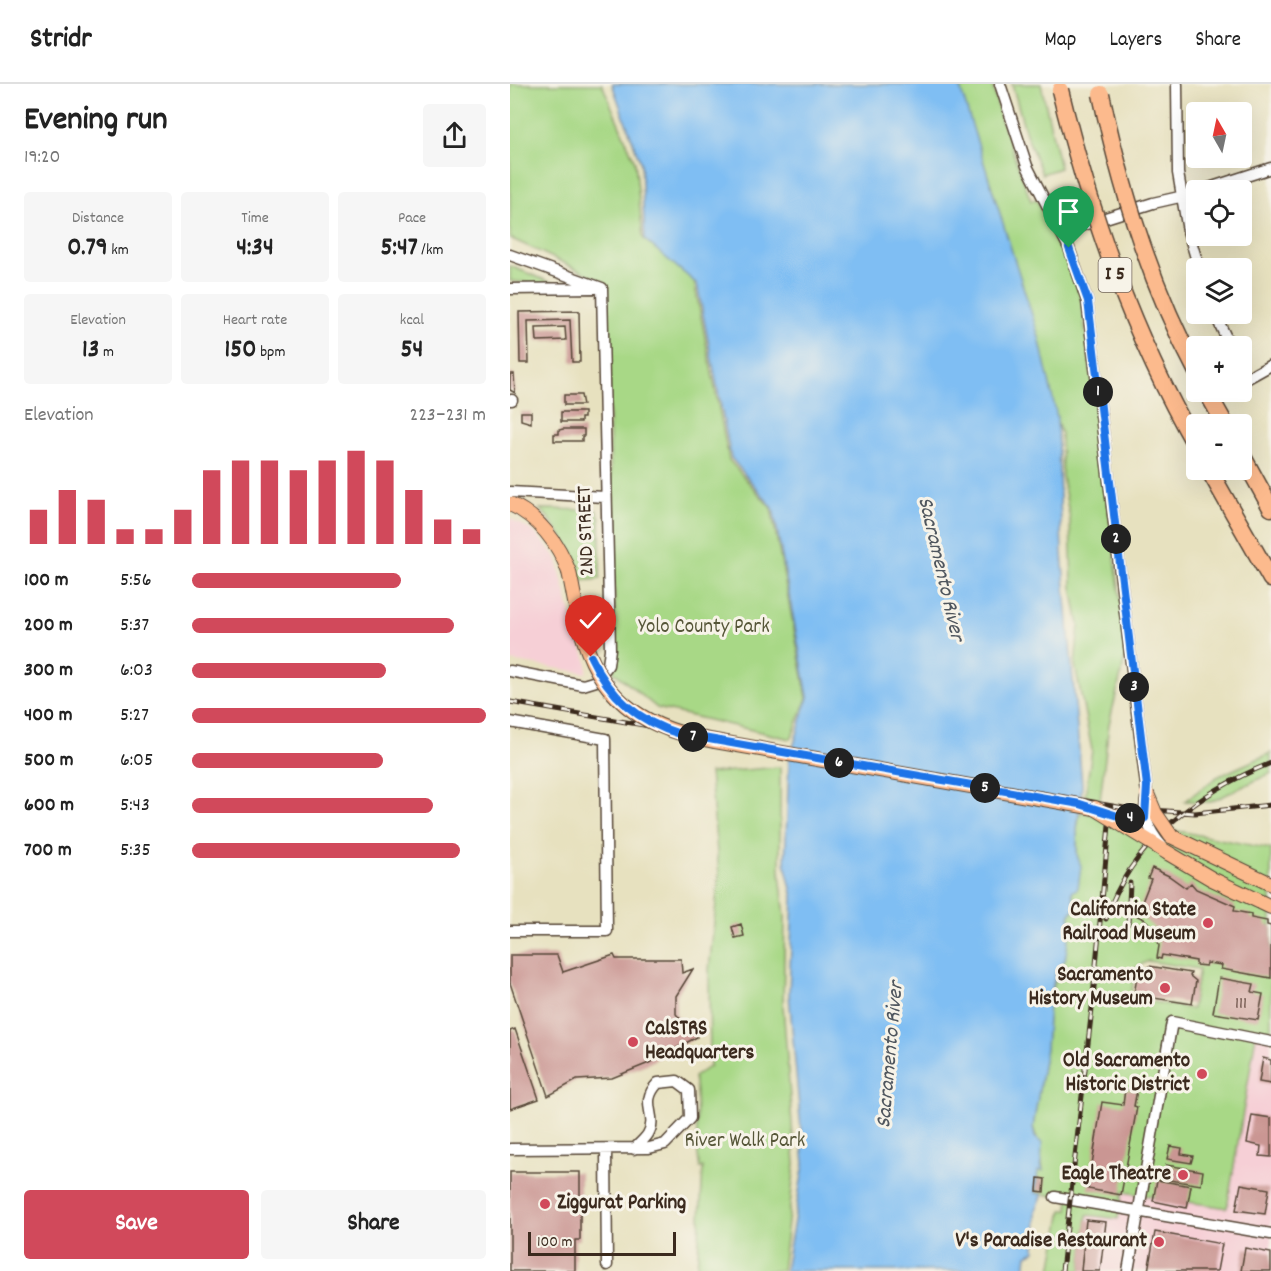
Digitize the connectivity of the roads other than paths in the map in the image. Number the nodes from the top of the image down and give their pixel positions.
1 (1000, 84) edge
2 (1177, 84) edge
3 (1060, 87) edge
4 (1100, 89) edge
5 (1271, 168) edge
6 (1234, 180) edge
7 (1186, 196) edge
8 (1181, 198) junction
9 (1061, 232) junction
10 (510, 255) edge
11 (1196, 258) edge
12 (602, 288) junction
13 (510, 289) edge
14 (1186, 350) edge
15 (1271, 365) edge
16 (1252, 372) edge
17 (1186, 427) edge
18 (1252, 460) edge
19 (1252, 473) edge
20 (1215, 480) edge
21 (1271, 489) edge
22 (510, 492) edge
23 (605, 496) junction
24 (510, 504) edge
25 (1271, 508) edge
26 (1271, 579) edge
27 (510, 671) edge
28 (510, 723) edge
29 (1147, 794) junction
30 (1095, 808) junction
31 (1145, 818) junction
32 (1172, 836) junction
33 (1168, 853) junction
34 (1271, 884) edge
35 (1271, 907) edge
36 (510, 931) edge
37 (1266, 1041) edge
38 (510, 1149) edge
39 (606, 1149) junction
40 (634, 1149) junction
41 (1055, 1197) dead end
42 (1139, 1211) junction
43 (1271, 1234) edge
44 (608, 1265) dead end
45 (1128, 1271) edge

1 - 9 street
2 - 8 street
3 - 17 highway, I 5, bridge
4 - 14 highway, I 5, bridge
5 - 6 street
7 - 8 street
8 - 9 street
8 - 11 street
9 - 29 street
10 - 12 street
12 - 13 street
12 - 23 street, 2ND STREET
15 - 16 street
18 - 21 highway
19 - 25 highway
20 - 26 highway
22 - 23 street
23 - 27 street, 2ND STREET
24 - 30 main road, bridge
28 - 36 street
29 - 31 street, bridge
29 - 32 main road, bridge
30 - 31 main road, bridge
30 - 33 main road, bridge
31 - 32 main road, bridge
31 - 33 street, bridge
32 - 34 main road
33 - 35 main road
37 - 42 street
38 - 39 street
39 - 40 street
39 - 44 street
40 - 40 street
41 - 42 street
42 - 43 street
42 - 45 street

